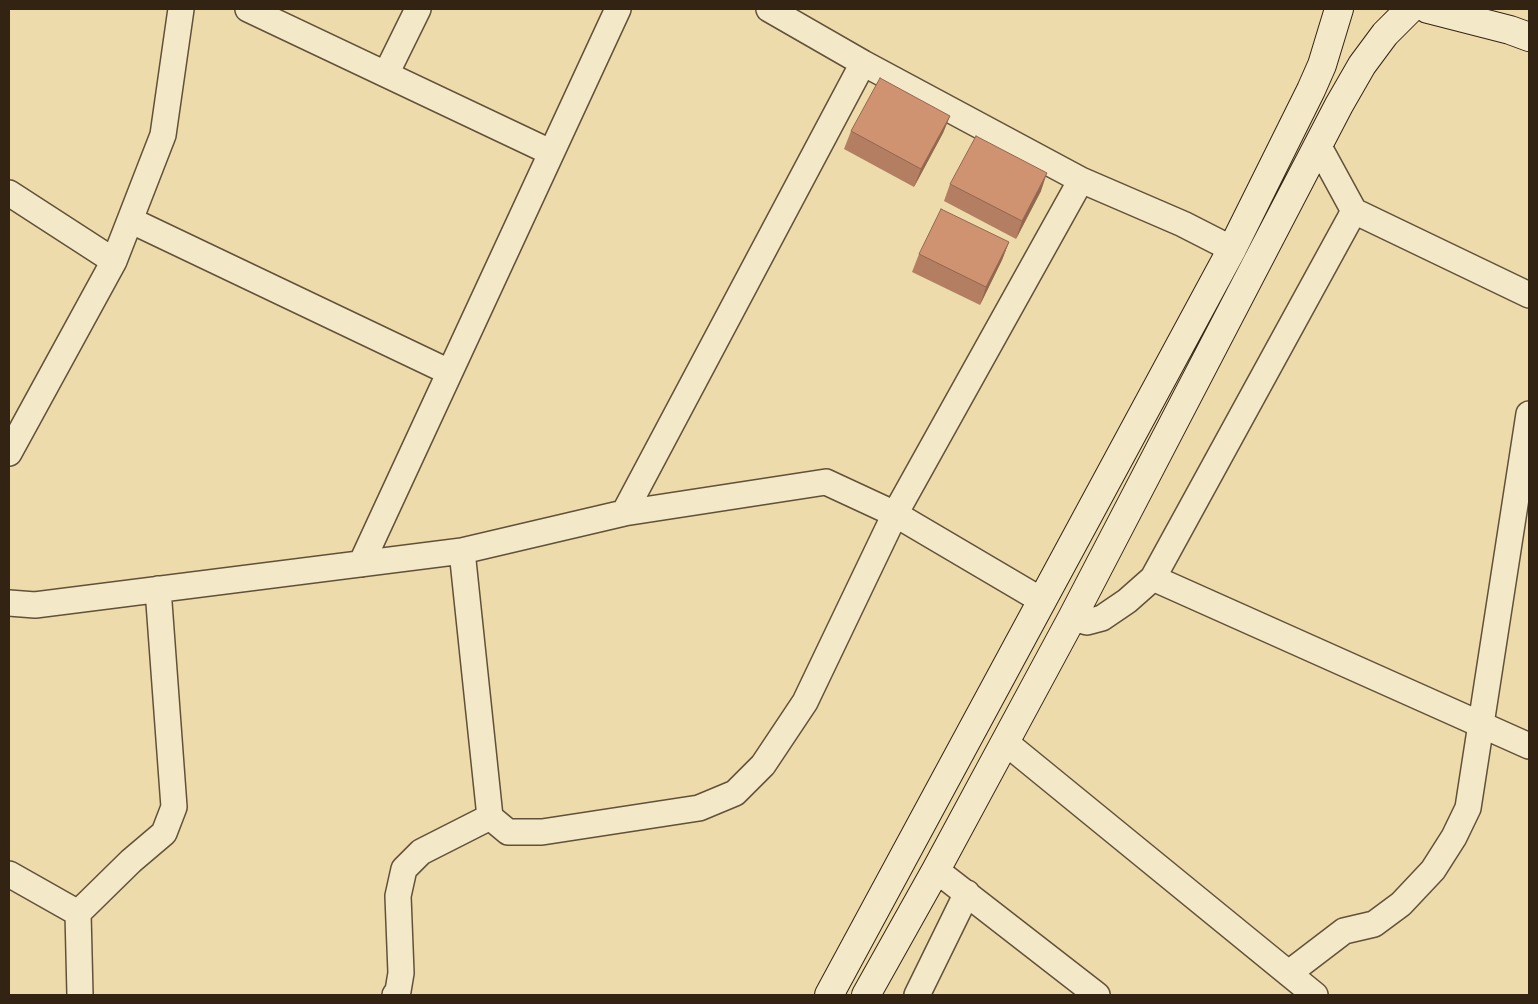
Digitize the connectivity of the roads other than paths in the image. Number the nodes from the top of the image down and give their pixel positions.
1 (181, 9) edge
2 (248, 9) edge
3 (418, 9) edge
4 (618, 9) edge
5 (769, 9) edge
6 (1339, 9) edge
7 (1410, 9) edge
8 (1428, 9) edge
9 (1529, 37) edge
10 (863, 63) junction
11 (386, 74) junction
12 (1318, 145) junction
13 (550, 152) junction
14 (1081, 180) junction
15 (9, 193) edge
16 (1354, 211) junction
17 (130, 220) junction
18 (1232, 249) junction
19 (114, 261) junction
20 (1529, 295) edge
21 (449, 372) junction
22 (1529, 414) edge
23 (9, 454) edge
24 (624, 513) junction
25 (895, 514) junction
26 (462, 551) junction
27 (360, 564) junction
28 (1154, 578) junction
29 (158, 589) junction
30 (1042, 598) junction
31 (9, 603) edge
32 (1073, 615) junction
33 (1482, 724) junction
34 (1005, 742) junction
35 (1529, 746) edge
36 (490, 817) junction
37 (936, 870) junction
38 (9, 874) edge
39 (967, 893) junction
40 (78, 913) junction
41 (1288, 973) junction
42 (80, 995) edge
43 (395, 995) edge
44 (828, 995) edge
45 (866, 995) edge
46 (917, 995) edge
47 (1097, 995) edge
48 (1315, 995) edge

1 - 17 street
2 - 11 street
3 - 11 street
4 - 13 street
5 - 10 street
6 - 18 main road
7 - 12 main road
8 - 9 main road
10 - 14 street
10 - 24 street
11 - 13 street
12 - 16 street
12 - 32 main road
13 - 21 street
14 - 18 street
14 - 25 street
15 - 19 street
16 - 20 street
16 - 28 street
17 - 19 street
17 - 21 street
18 - 30 main road
19 - 23 street
21 - 27 street
22 - 33 street
24 - 25 street
24 - 26 street
25 - 30 street
25 - 36 street
26 - 27 street
26 - 36 street
27 - 29 street
28 - 32 street
28 - 33 street
29 - 31 street
29 - 40 street
30 - 32 main road
30 - 32 main road
30 - 44 main road
32 - 34 main road
33 - 35 street
33 - 41 street
34 - 37 main road
34 - 41 street
36 - 43 street
37 - 39 street
37 - 45 main road
38 - 40 street
39 - 46 street
39 - 47 street
40 - 42 street
41 - 48 street

